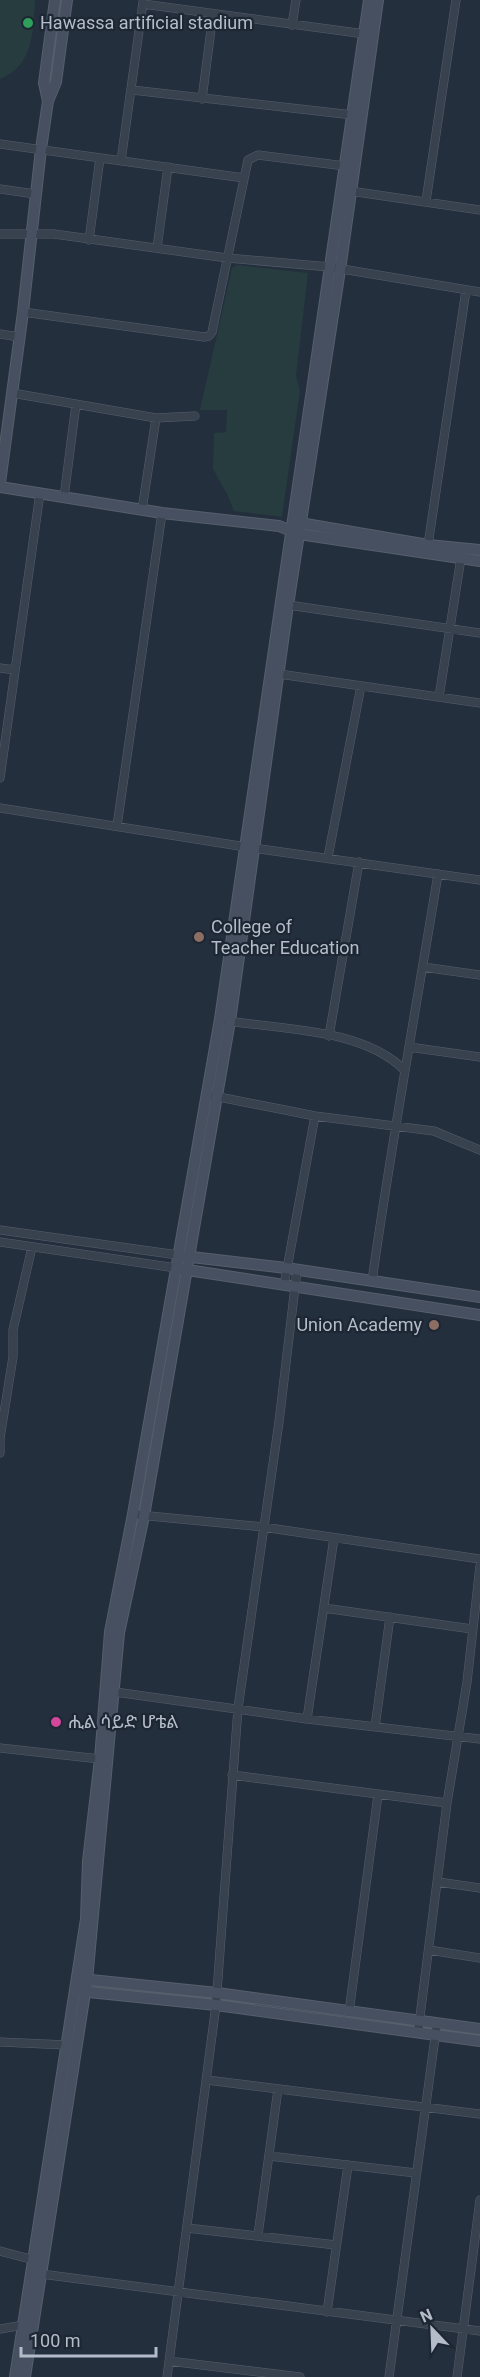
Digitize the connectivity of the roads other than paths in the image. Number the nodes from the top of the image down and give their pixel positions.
1 (55, 0) edge
2 (67, 0) edge
3 (296, 0) edge
4 (369, 0) edge
5 (378, 0) edge
6 (456, 0) edge
7 (143, 2) edge
8 (213, 14) junction
9 (292, 25) junction
10 (365, 34) junction
11 (132, 90) junction
12 (202, 99) junction
13 (48, 101) junction
14 (353, 115) junction
15 (0, 144) edge
16 (41, 149) junction
17 (100, 158) junction
18 (121, 161) junction
19 (345, 166) junction
20 (168, 167) junction
21 (244, 178) junction
22 (0, 189) edge
23 (350, 191) junction
24 (36, 194) junction
25 (426, 201) junction
26 (480, 210) edge
27 (0, 234) edge
28 (32, 234) junction
29 (89, 240) junction
30 (157, 248) junction
31 (227, 258) junction
32 (335, 269) junction
33 (466, 290) junction
34 (480, 292) edge
35 (22, 312) junction
36 (0, 334) edge
37 (19, 337) junction
38 (12, 393) junction
39 (76, 404) junction
40 (195, 416) dead end
41 (156, 418) junction
42 (0, 485) edge
43 (40, 493) junction
44 (64, 497) junction
45 (142, 510) junction
46 (162, 513) junction
47 (295, 528) junction
48 (428, 545) junction
49 (480, 550) edge
50 (461, 558) junction
51 (480, 561) edge
52 (288, 605) junction
53 (449, 628) junction
54 (480, 633) edge
55 (0, 668) edge
56 (15, 670) junction
57 (279, 674) junction
58 (361, 686) junction
59 (439, 697) junction
60 (480, 703) edge
61 (0, 778) edge
62 (0, 808) edge
63 (117, 826) junction
64 (250, 847) junction
65 (328, 857) junction
66 (359, 862) junction
67 (438, 873) junction
68 (480, 880) edge
69 (423, 967) junction
70 (480, 975) edge
71 (225, 1020) junction
72 (329, 1035) junction
73 (410, 1047) junction
74 (480, 1057) edge
75 (405, 1071) junction
76 (212, 1096) junction
77 (315, 1116) junction
78 (394, 1125) junction
79 (480, 1150) edge
80 (0, 1230) edge
81 (0, 1242) edge
82 (32, 1247) junction
83 (178, 1255) junction
84 (190, 1257) junction
85 (182, 1269) junction
86 (292, 1269) junction
87 (372, 1281) junction
88 (290, 1286) junction
89 (480, 1298) edge
90 (480, 1315) edge
91 (0, 1453) edge
92 (139, 1515) junction
93 (263, 1527) junction
94 (334, 1538) junction
95 (480, 1559) edge
96 (480, 1566) edge
97 (324, 1608) junction
98 (390, 1617) junction
99 (472, 1629) junction
100 (115, 1692) junction
101 (238, 1708) junction
102 (307, 1719) junction
103 (375, 1727) junction
104 (457, 1736) junction
105 (480, 1739) edge
106 (0, 1748) edge
107 (100, 1759) junction
108 (232, 1775) junction
109 (378, 1795) junction
110 (447, 1803) junction
111 (438, 1882) junction
112 (480, 1888) edge
113 (429, 1950) junction
114 (480, 1958) edge
115 (82, 1985) junction
116 (217, 1993) junction
117 (216, 2005) junction
118 (349, 2012) junction
119 (419, 2027) junction
120 (436, 2029) junction
121 (480, 2029) edge
122 (480, 2041) edge
123 (0, 2042) edge
124 (67, 2045) junction
125 (207, 2080) junction
126 (278, 2089) junction
127 (425, 2107) junction
128 (480, 2114) edge
129 (269, 2156) junction
130 (348, 2165) junction
131 (416, 2174) junction
132 (480, 2200) edge
133 (187, 2228) junction
134 (258, 2235) junction
135 (336, 2245) junction
136 (0, 2251) edge
137 (34, 2260) junction
138 (476, 2263) edge
139 (42, 2274) junction
140 (178, 2293) junction
141 (327, 2312) junction
142 (397, 2321) junction
143 (24, 2325) junction
144 (0, 2329) edge
145 (463, 2329) junction
146 (480, 2331) edge
147 (169, 2361) junction
148 (241, 2373) edge
149 (15, 2377) edge
150 (25, 2377) edge
151 (167, 2377) edge
152 (300, 2377) edge
153 (389, 2377) edge
154 (457, 2377) edge

1 - 13 main road
2 - 13 main road
3 - 9 street
4 - 10 main road
5 - 23 main road
6 - 25 street
7 - 8 street
7 - 11 street
8 - 9 street
8 - 12 street
9 - 10 street
10 - 14 main road
11 - 12 street
11 - 18 street
12 - 14 street
13 - 16 main road
14 - 19 main road
15 - 16 street
16 - 17 street
16 - 24 main road
17 - 18 street
17 - 29 street
18 - 20 street
19 - 21 street
19 - 32 main road
20 - 21 street
20 - 30 street
21 - 31 street
22 - 24 street
23 - 25 street
23 - 32 main road
24 - 28 main road
25 - 26 street
27 - 28 street
28 - 29 street
28 - 35 main road
29 - 30 street
30 - 31 street
31 - 32 street
31 - 35 street
32 - 33 street
32 - 47 main road
33 - 34 street
33 - 48 street
35 - 37 main road
36 - 37 street
37 - 38 main road
38 - 39 street
38 - 42 main road
39 - 41 street
39 - 44 street
40 - 41 street
41 - 45 street
42 - 43 main road
43 - 44 main road
43 - 56 street
44 - 45 main road
45 - 46 main road
46 - 47 main road
46 - 63 street
47 - 48 main road
47 - 50 main road
47 - 52 main road
47 - 64 main road
48 - 49 main road
50 - 51 main road
50 - 53 street
52 - 53 street
52 - 57 main road
53 - 54 street
53 - 59 street
55 - 56 street
56 - 61 street
57 - 58 street
57 - 64 main road
58 - 59 street
58 - 65 street
59 - 60 street
62 - 63 street
63 - 64 street
64 - 65 street
64 - 71 main road
65 - 66 street
66 - 67 street
66 - 72 street
67 - 68 street
67 - 69 street
69 - 70 street
69 - 73 street
71 - 72 street
71 - 76 main road
72 - 75 street
73 - 74 street
73 - 75 street
75 - 78 street
76 - 77 street
76 - 83 main road
76 - 84 main road
77 - 78 street
77 - 86 street
78 - 79 street
78 - 87 street
80 - 83 street
81 - 82 street
82 - 85 street
82 - 91 street
83 - 84 main road
83 - 85 main road
84 - 85 main road
84 - 86 main road
85 - 88 main road
85 - 92 main road
86 - 87 main road
86 - 88 street
87 - 89 main road
88 - 90 main road
88 - 93 street
92 - 93 street
92 - 100 main road
92 - 107 main road
93 - 94 street
93 - 101 street
94 - 95 street
94 - 97 street
96 - 99 street
97 - 98 street
97 - 102 street
98 - 99 street
98 - 103 street
99 - 104 street
100 - 101 street
100 - 115 main road
101 - 102 street
101 - 108 street
102 - 103 street
103 - 104 street
104 - 105 street
104 - 110 street
106 - 107 street
107 - 115 main road
108 - 109 street
108 - 116 street
109 - 110 street
109 - 118 street
110 - 111 street
111 - 112 street
111 - 113 street
113 - 114 street
113 - 119 street
115 - 116 main road
115 - 117 main road
115 - 124 main road
115 - 139 main road
116 - 117 street
116 - 118 main road
117 - 119 main road
117 - 125 street
118 - 119 main road
119 - 120 main road
120 - 121 main road
120 - 122 main road
120 - 127 street
123 - 124 street
124 - 137 main road
125 - 126 street
125 - 133 street
126 - 127 street
126 - 129 street
127 - 128 street
127 - 131 street
129 - 130 street
129 - 134 street
130 - 131 street
130 - 135 street
131 - 142 street
132 - 138 street
133 - 134 street
133 - 140 street
134 - 135 street
135 - 141 street
136 - 137 street
137 - 143 main road
138 - 145 street
139 - 140 street
139 - 150 main road
140 - 141 street
140 - 147 street
141 - 142 street
142 - 145 street
142 - 153 street
143 - 144 street
143 - 149 main road
145 - 146 street
145 - 154 street
147 - 148 street
147 - 151 street
148 - 152 street

